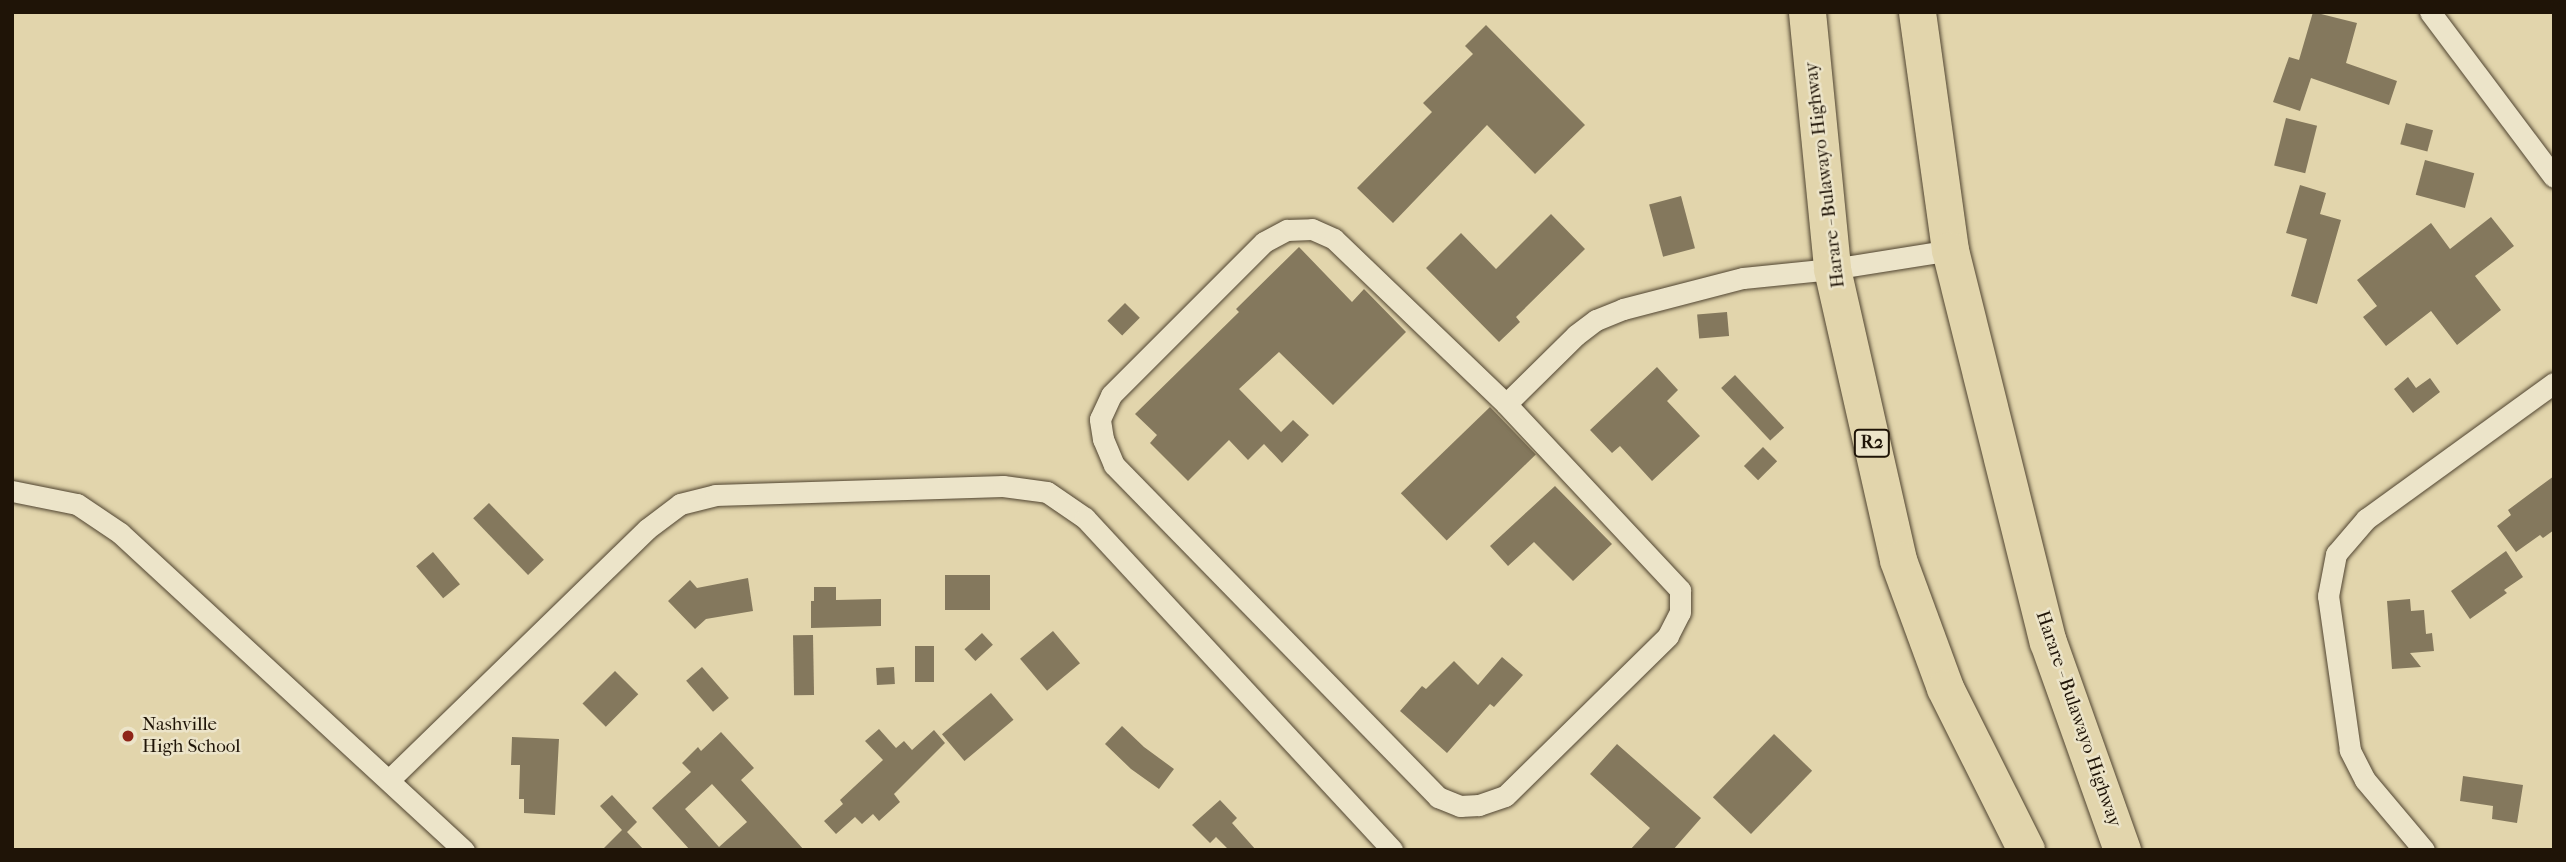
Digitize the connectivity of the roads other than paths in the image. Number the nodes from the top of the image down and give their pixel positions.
1 (1807, 12) edge
2 (1917, 12) edge
3 (2430, 12) edge
4 (2554, 177) edge
5 (1950, 250) junction
6 (1832, 269) junction
7 (2554, 383) edge
8 (1506, 404) junction
9 (12, 491) edge
10 (388, 780) junction
11 (464, 850) edge
12 (1392, 850) edge
13 (2026, 850) edge
14 (2122, 850) edge
15 (2424, 850) edge

1 - 6 highway, Harare - Bulawayo Highway / R2
2 - 5 highway, Harare - Bulawayo Highway
3 - 4 street
5 - 6 street
5 - 14 highway, Harare - Bulawayo Highway
6 - 8 street
6 - 13 highway, Harare - Bulawayo Highway / R2
7 - 15 street
8 - 8 street
9 - 10 street
10 - 11 street
10 - 12 street

